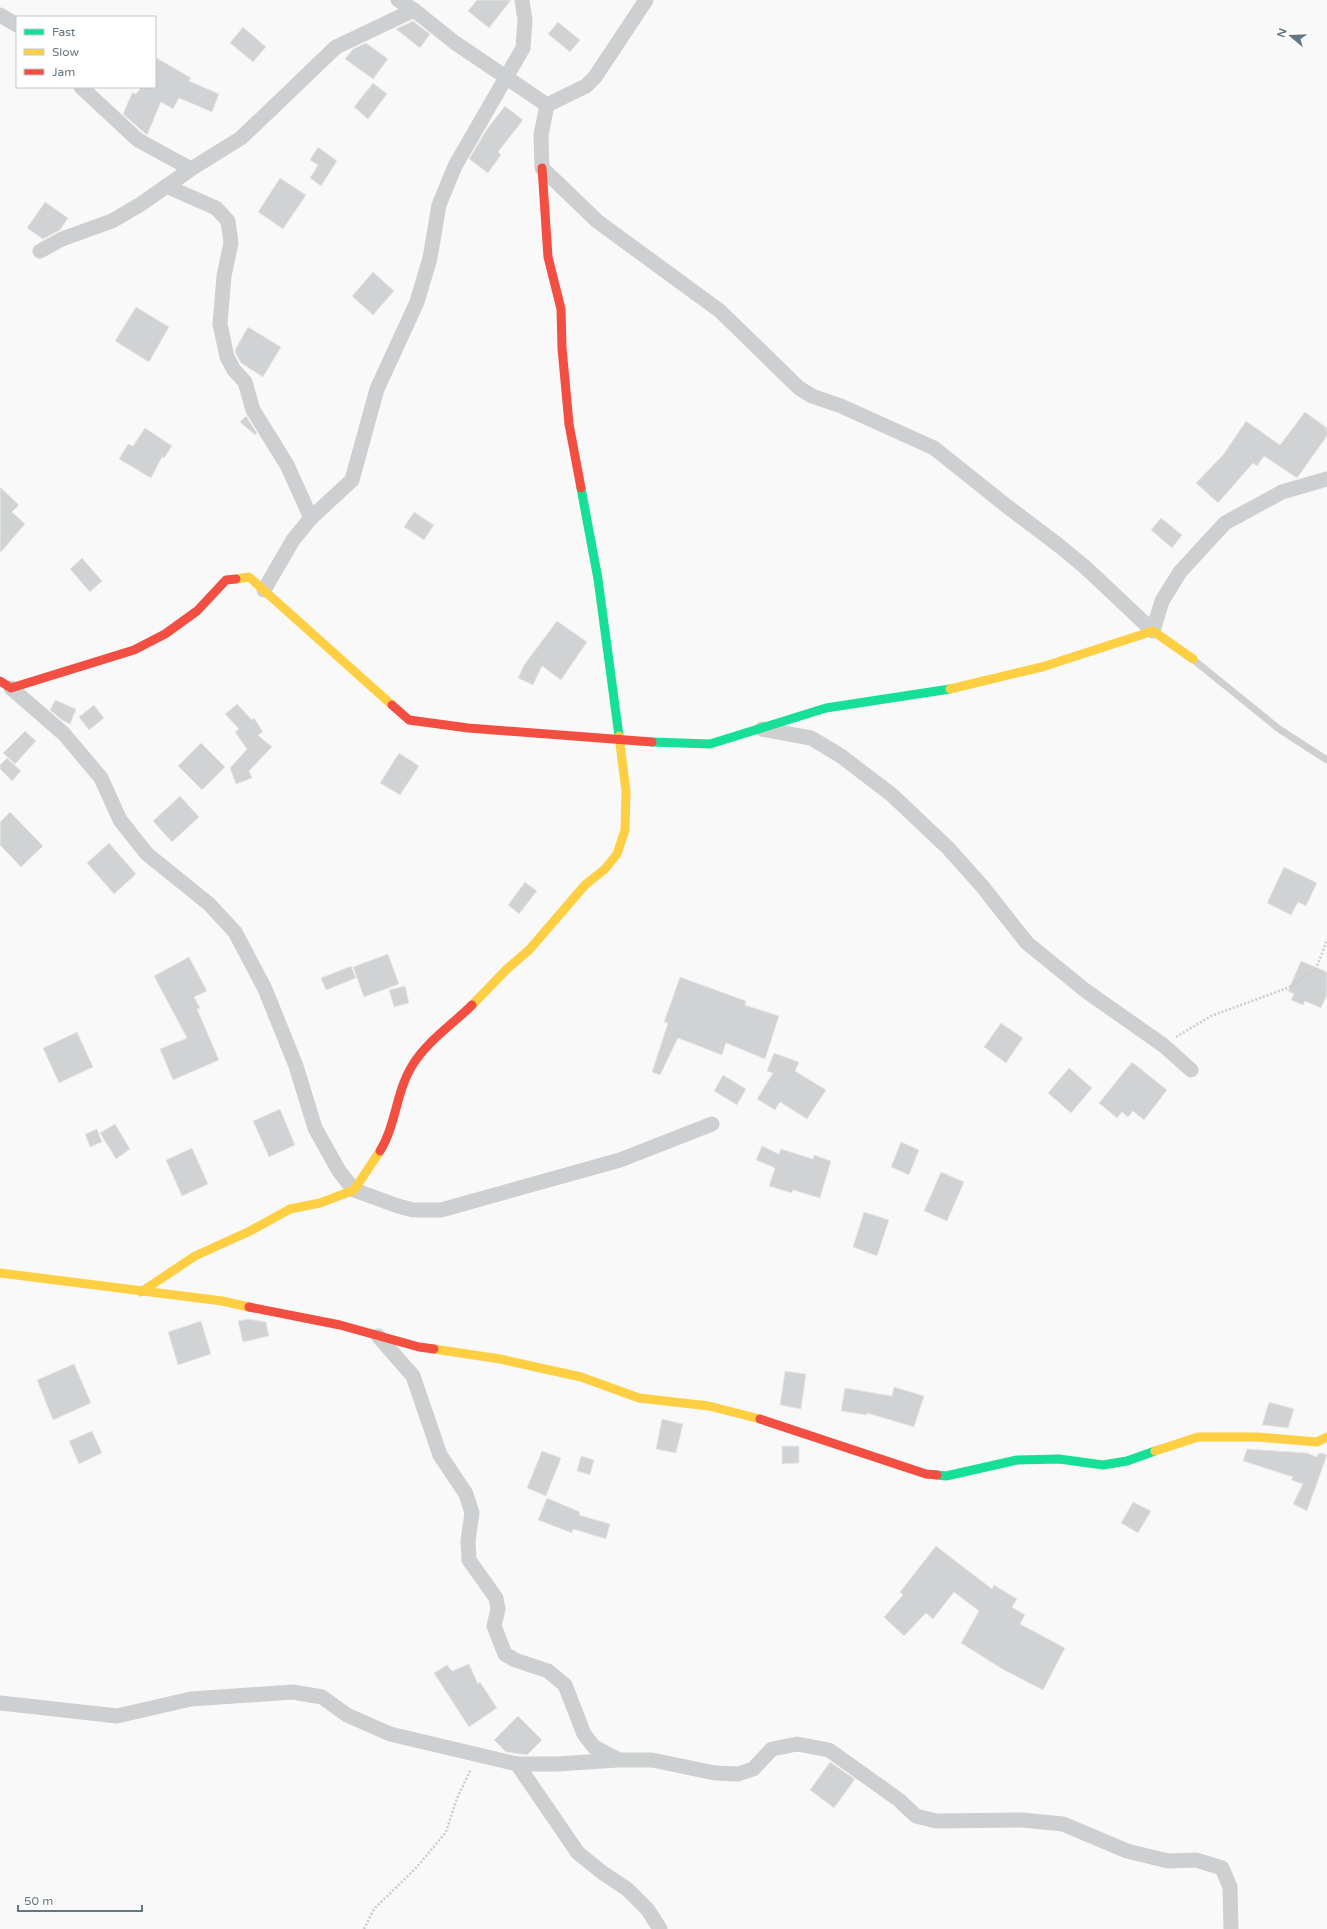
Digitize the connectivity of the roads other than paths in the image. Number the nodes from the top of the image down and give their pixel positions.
1 (398, 0) edge
2 (522, 0) edge
3 (646, 0) edge
4 (414, 10) junction
5 (0, 15) edge
6 (16, 24) edge
7 (506, 78) junction
8 (82, 88) edge
9 (547, 104) junction
10 (542, 168) junction
11 (191, 169) junction
12 (166, 186) junction
13 (40, 251) dead end
14 (1327, 479) edge
15 (311, 518) junction
16 (264, 590) junction
17 (1153, 631) junction
18 (1192, 659) joint
19 (5, 685) edge
20 (759, 729) junction
21 (619, 739) junction
22 (1327, 760) edge
23 (1191, 1070) dead end
24 (712, 1124) dead end
25 (354, 1190) junction
26 (0, 1273) edge
27 (141, 1292) junction
28 (378, 1336) junction
29 (1327, 1437) edge
30 (0, 1703) edge
31 (618, 1760) junction
32 (517, 1764) junction
33 (660, 1929) edge
34 (1231, 1929) edge

1 - 4 street
2 - 7 street
3 - 9 street
4 - 7 street
4 - 11 street
5 - 6 street
7 - 9 street
7 - 15 street
8 - 11 street
9 - 10 street
10 - 17 street
10 - 21 street
11 - 12 street
12 - 13 street
12 - 15 street
14 - 17 street
15 - 16 street
16 - 19 street
16 - 21 street
17 - 18 street
17 - 20 street
18 - 22 lane
19 - 25 street
20 - 21 street
20 - 23 street
21 - 25 street
24 - 25 street
25 - 27 street
26 - 27 street
27 - 28 street
28 - 29 street
28 - 31 street
30 - 32 street
31 - 32 street
31 - 34 street
32 - 33 street

